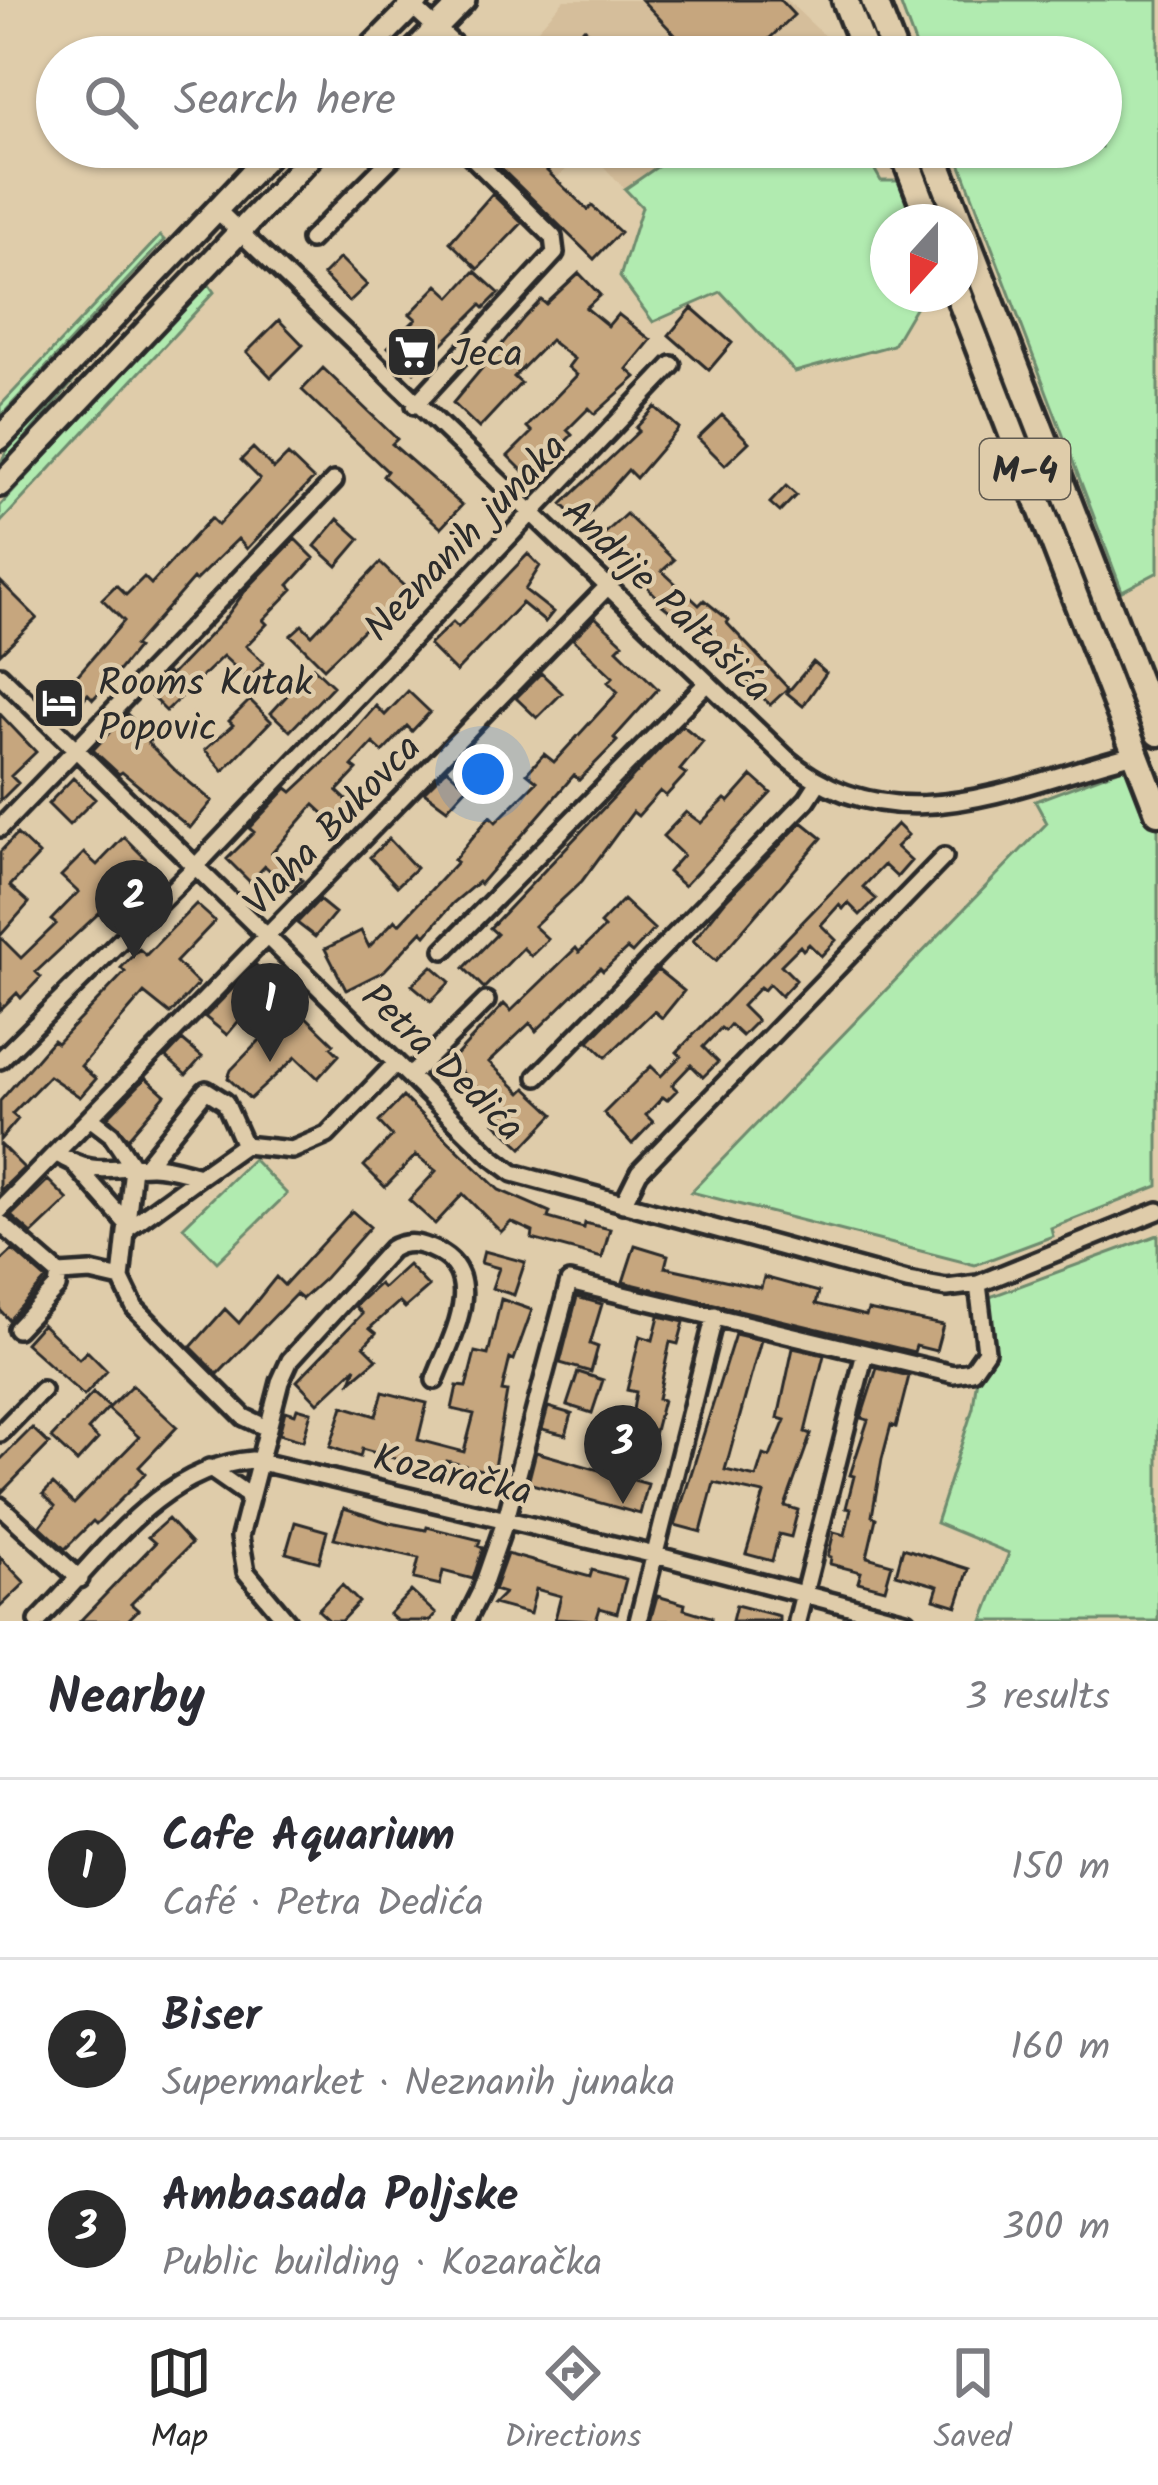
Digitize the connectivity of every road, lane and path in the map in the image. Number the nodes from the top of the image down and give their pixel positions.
1 (464, 0) edge
2 (844, 0) edge
3 (874, 0) edge
4 (415, 3) edge
5 (435, 31) junction
6 (383, 36) edge
7 (430, 36) edge
8 (441, 36) edge
9 (859, 36) edge
10 (888, 36) edge
11 (255, 168) edge
12 (300, 168) edge
13 (382, 168) edge
14 (483, 168) edge
15 (910, 168) edge
16 (945, 168) edge
17 (923, 204) edge
18 (215, 209) junction
19 (239, 232) junction
20 (310, 240) dead end
21 (965, 312) edge
22 (672, 365) dead end
23 (415, 405) junction
24 (0, 438) edge
25 (334, 481) dead end
26 (0, 485) edge
27 (531, 512) junction
28 (608, 586) junction
29 (0, 675) edge
30 (707, 683) junction
31 (1158, 733) edge
32 (77, 749) junction
33 (1135, 754) junction
34 (818, 783) junction
35 (1158, 812) edge
36 (0, 828) edge
37 (944, 857) dead end
38 (197, 865) junction
39 (269, 935) junction
40 (444, 950) dead end
41 (485, 1001) dead end
42 (0, 1060) edge
43 (396, 1063) junction
44 (410, 1076) junction
45 (537, 1077) dead end
46 (90, 1118) junction
47 (244, 1145) junction
48 (56, 1153) junction
49 (77, 1167) junction
50 (139, 1167) junction
51 (200, 1176) junction
52 (622, 1204) junction
53 (0, 1210) edge
54 (1158, 1211) edge
55 (0, 1223) edge
56 (130, 1227) junction
57 (59, 1274) junction
58 (121, 1279) junction
59 (977, 1284) junction
60 (715, 1315) junction
61 (17, 1329) dead end
62 (865, 1352) junction
63 (435, 1380) dead end
64 (42, 1390) dead end
65 (267, 1428) junction
66 (0, 1433) edge
67 (259, 1460) junction
68 (209, 1468) junction
69 (249, 1496) junction
70 (0, 1506) edge
71 (506, 1519) junction
72 (655, 1556) junction
73 (80, 1579) junction
74 (804, 1593) junction
75 (38, 1621) edge
76 (287, 1621) edge
77 (466, 1621) edge
78 (638, 1621) edge
79 (796, 1621) edge
80 (906, 1621) edge

1 - 5 main road
2 - 9 main road
3 - 10 main road
4 - 5 street
4 - 6 main road
5 - 7 main road
5 - 8 street
11 - 18 main road
12 - 19 main road
13 - 20 street
14 - 23 street
15 - 17 main road
16 - 31 main road, M-4
18 - 19 street, Andrije Paltašića
18 - 24 main road
19 - 23 street, Andrije Paltašića
19 - 26 main road
21 - 33 main road, M-4
22 - 27 street, Neznanih junaka
23 - 27 street, Andrije Paltašića
25 - 32 street
27 - 28 street, Andrije Paltašića
27 - 38 street, Neznanih junaka
28 - 30 street, Andrije Paltašića
28 - 39 street, Vlaha Bukovca
29 - 32 street, Petra Dedića
30 - 34 street, Andrije Paltašića
30 - 40 street
32 - 36 street
32 - 38 street, Petra Dedića
33 - 34 street, Andrije Paltašića
33 - 35 main road, M-4
34 - 45 street
37 - 52 street
38 - 39 street, Petra Dedića
38 - 42 street, Neznanih junaka
39 - 43 street, Petra Dedića
39 - 46 street, Vlaha Bukovca
41 - 44 street
43 - 44 street, Petra Dedića
43 - 47 street
44 - 52 street, Petra Dedića
46 - 48 street, Vlaha Bukovca
46 - 50 street
47 - 50 street
47 - 51 street
48 - 49 street
48 - 53 street, Vlaha Bukovca
49 - 50 street
49 - 56 street
50 - 51 street
50 - 56 street
51 - 56 street
52 - 59 street, Petra Dedića
54 - 59 street, Petra Dedića
55 - 57 street
56 - 58 street
57 - 58 street
57 - 61 street
58 - 65 street
59 - 62 street
60 - 62 street
60 - 71 street
60 - 72 street
62 - 74 street
63 - 65 street
64 - 66 street
65 - 67 street
67 - 68 street, Kozaračka
67 - 69 street
67 - 71 street, Kozaračka
68 - 69 street
68 - 73 street, Kozaračka
69 - 76 street
70 - 73 street
71 - 72 street, Kozaračka
71 - 77 street
72 - 74 street, Kozaračka
72 - 78 street
73 - 75 street, Kozaračka
74 - 79 street
74 - 80 street, Kozaračka

